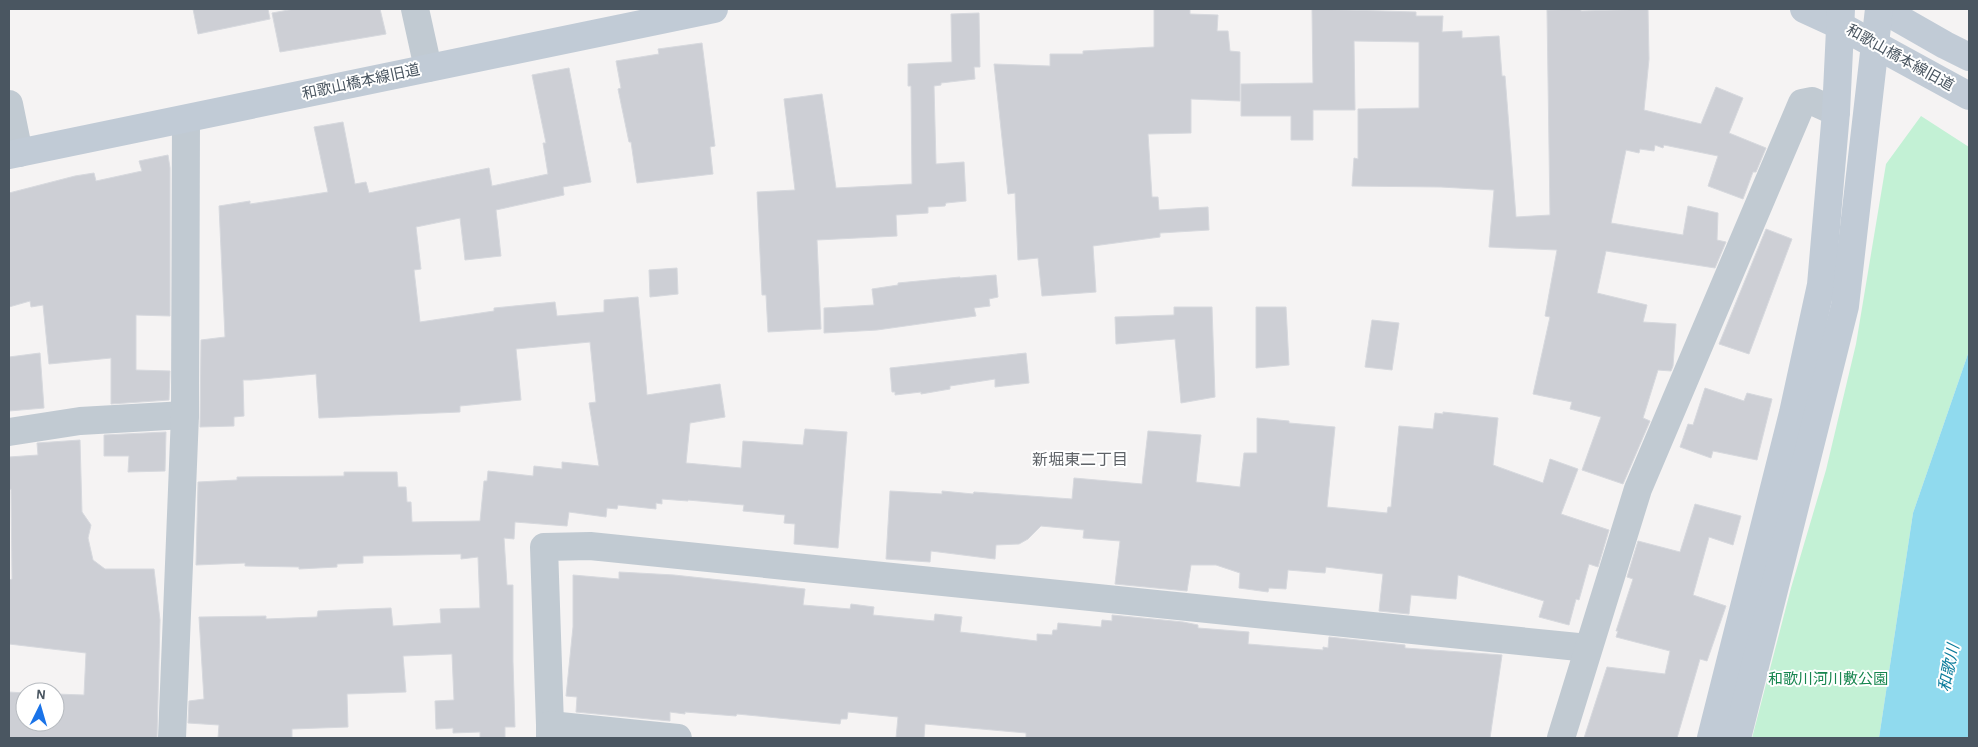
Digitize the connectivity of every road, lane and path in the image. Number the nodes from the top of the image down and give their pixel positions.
1 (415, 9) edge
2 (714, 9) edge
3 (1804, 9) edge
4 (1880, 9) edge
5 (1841, 17) edge
6 (1875, 44) junction
7 (1969, 57) edge
8 (428, 68) junction
9 (1969, 96) edge
10 (9, 104) edge
11 (1836, 112) junction
12 (186, 119) junction
13 (14, 154) edge
14 (185, 415) junction
15 (9, 432) edge
16 (1588, 648) junction
17 (550, 732) edge
18 (172, 738) edge
19 (678, 738) edge
20 (1561, 738) edge
21 (1711, 738) edge
22 (1737, 738) edge

1 - 8 street
2 - 8 street, 和歌山橋本線旧道
3 - 5 street, 和歌山橋本線旧道
4 - 6 street
4 - 7 street
5 - 6 street, 和歌山橋本線旧道
5 - 11 street
6 - 9 street, 和歌山橋本線旧道
6 - 22 street
8 - 12 street, 和歌山橋本線旧道
10 - 13 street
11 - 16 street
11 - 21 street
12 - 13 street, 和歌山橋本線旧道
12 - 14 street
14 - 15 street
14 - 18 street
16 - 17 street
16 - 20 street
17 - 19 street

